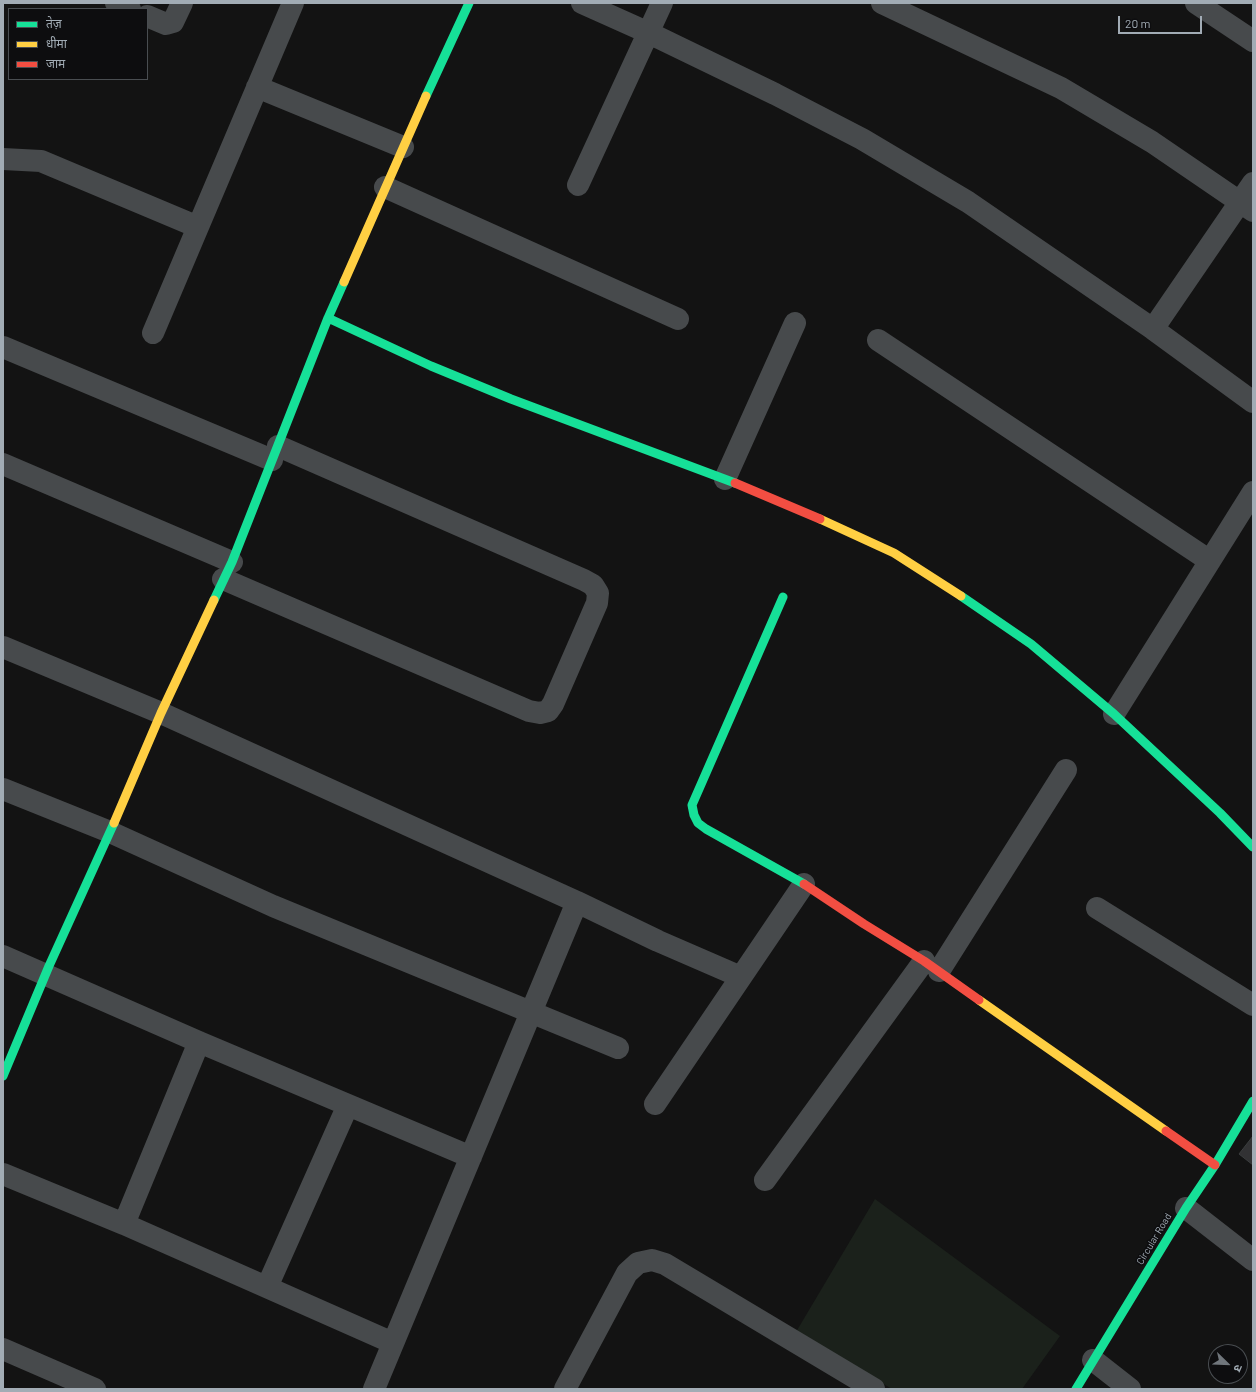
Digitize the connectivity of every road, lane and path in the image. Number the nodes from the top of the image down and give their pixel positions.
1 (116, 3) edge
2 (182, 3) edge
3 (293, 3) edge
4 (469, 3) edge
5 (582, 3) edge
6 (662, 3) edge
7 (882, 3) edge
8 (1196, 3) edge
9 (128, 8) edge
10 (148, 16) edge
11 (649, 33) junction
12 (1253, 41) edge
13 (257, 87) junction
14 (403, 147) junction
15 (3, 159) edge
16 (1253, 183) edge
17 (578, 185) dead end
18 (385, 187) junction
19 (1247, 207) edge
20 (198, 227) junction
21 (328, 318) junction
22 (678, 319) dead end
23 (795, 323) dead end
24 (1153, 329) junction
25 (153, 333) dead end
26 (878, 340) dead end
27 (3, 347) edge
28 (1253, 402) edge
29 (275, 453) junction
30 (3, 464) edge
31 (725, 479) junction
32 (1253, 492) edge
33 (1210, 561) junction
34 (228, 570) junction
35 (783, 597) dead end
36 (3, 647) edge
37 (161, 713) junction
38 (1114, 714) junction
39 (1066, 770) dead end
40 (3, 789) edge
41 (110, 832) junction
42 (1253, 847) edge
43 (804, 884) junction
44 (577, 902) junction
45 (1097, 908) dead end
46 (3, 956) edge
47 (932, 966) junction
48 (46, 974) junction
49 (741, 977) junction
50 (1253, 1005) edge
51 (532, 1012) junction
52 (199, 1042) junction
53 (618, 1048) dead end
54 (3, 1076) edge
55 (1253, 1101) edge
56 (655, 1104) dead end
57 (348, 1105) junction
58 (471, 1157) junction
59 (1215, 1165) junction
60 (3, 1174) edge
61 (765, 1180) dead end
62 (1186, 1208) junction
63 (124, 1224) junction
64 (1253, 1260) edge
65 (267, 1287) junction
66 (393, 1343) junction
67 (3, 1349) edge
68 (1093, 1360) junction
69 (95, 1389) edge
70 (374, 1389) edge
71 (565, 1389) edge
72 (874, 1389) edge
73 (1076, 1389) edge
74 (1130, 1389) edge

1 - 9 street
2 - 10 street
3 - 13 street
4 - 14 street
5 - 11 street
6 - 11 street
7 - 19 street
8 - 12 street
11 - 17 street
11 - 24 street
13 - 14 street
13 - 20 street
14 - 18 street
15 - 20 street
16 - 19 street
18 - 21 street
18 - 22 street
19 - 24 street
20 - 25 street
21 - 29 street
21 - 31 street
23 - 31 street
24 - 28 street
26 - 33 street
27 - 29 street
29 - 34 street
29 - 34 street
30 - 34 street
31 - 38 street
32 - 33 street
33 - 38 street
34 - 37 street
35 - 43 street
36 - 37 street
37 - 41 street
37 - 44 street
38 - 42 street
39 - 47 street
40 - 41 street
41 - 48 street
41 - 51 street
43 - 47 street
43 - 49 street
44 - 49 street
44 - 51 street
45 - 50 street
46 - 48 street
47 - 59 street
47 - 61 street
48 - 52 street
48 - 54 street
49 - 56 street
51 - 53 street
51 - 58 street
52 - 57 street
52 - 63 street
55 - 59 street, Circular Road
57 - 58 street
57 - 65 street
58 - 66 street
59 - 62 street, Circular Road
60 - 63 street
62 - 64 street
62 - 68 street, Circular Road
63 - 65 street
65 - 66 street
66 - 70 street
67 - 69 street
68 - 73 street, Circular Road
68 - 74 street
71 - 72 street

